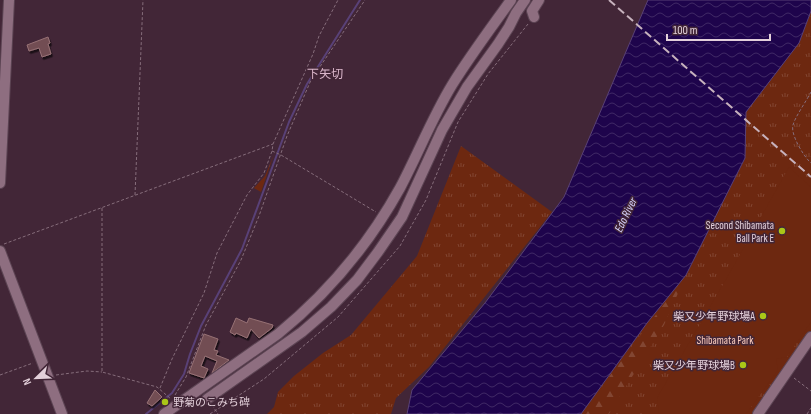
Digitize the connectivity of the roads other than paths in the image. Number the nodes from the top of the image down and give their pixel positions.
1 (9, 0) edge
2 (510, 0) edge
3 (525, 0) edge
4 (539, 0) edge
5 (534, 18) dead end
6 (0, 183) edge
7 (0, 251) edge
8 (811, 337) edge
9 (207, 399) dead end
10 (62, 414) edge
11 (164, 414) edge
12 (758, 414) edge

1 - 6 street
2 - 11 street
3 - 9 street
4 - 5 street
7 - 10 street
8 - 12 street

